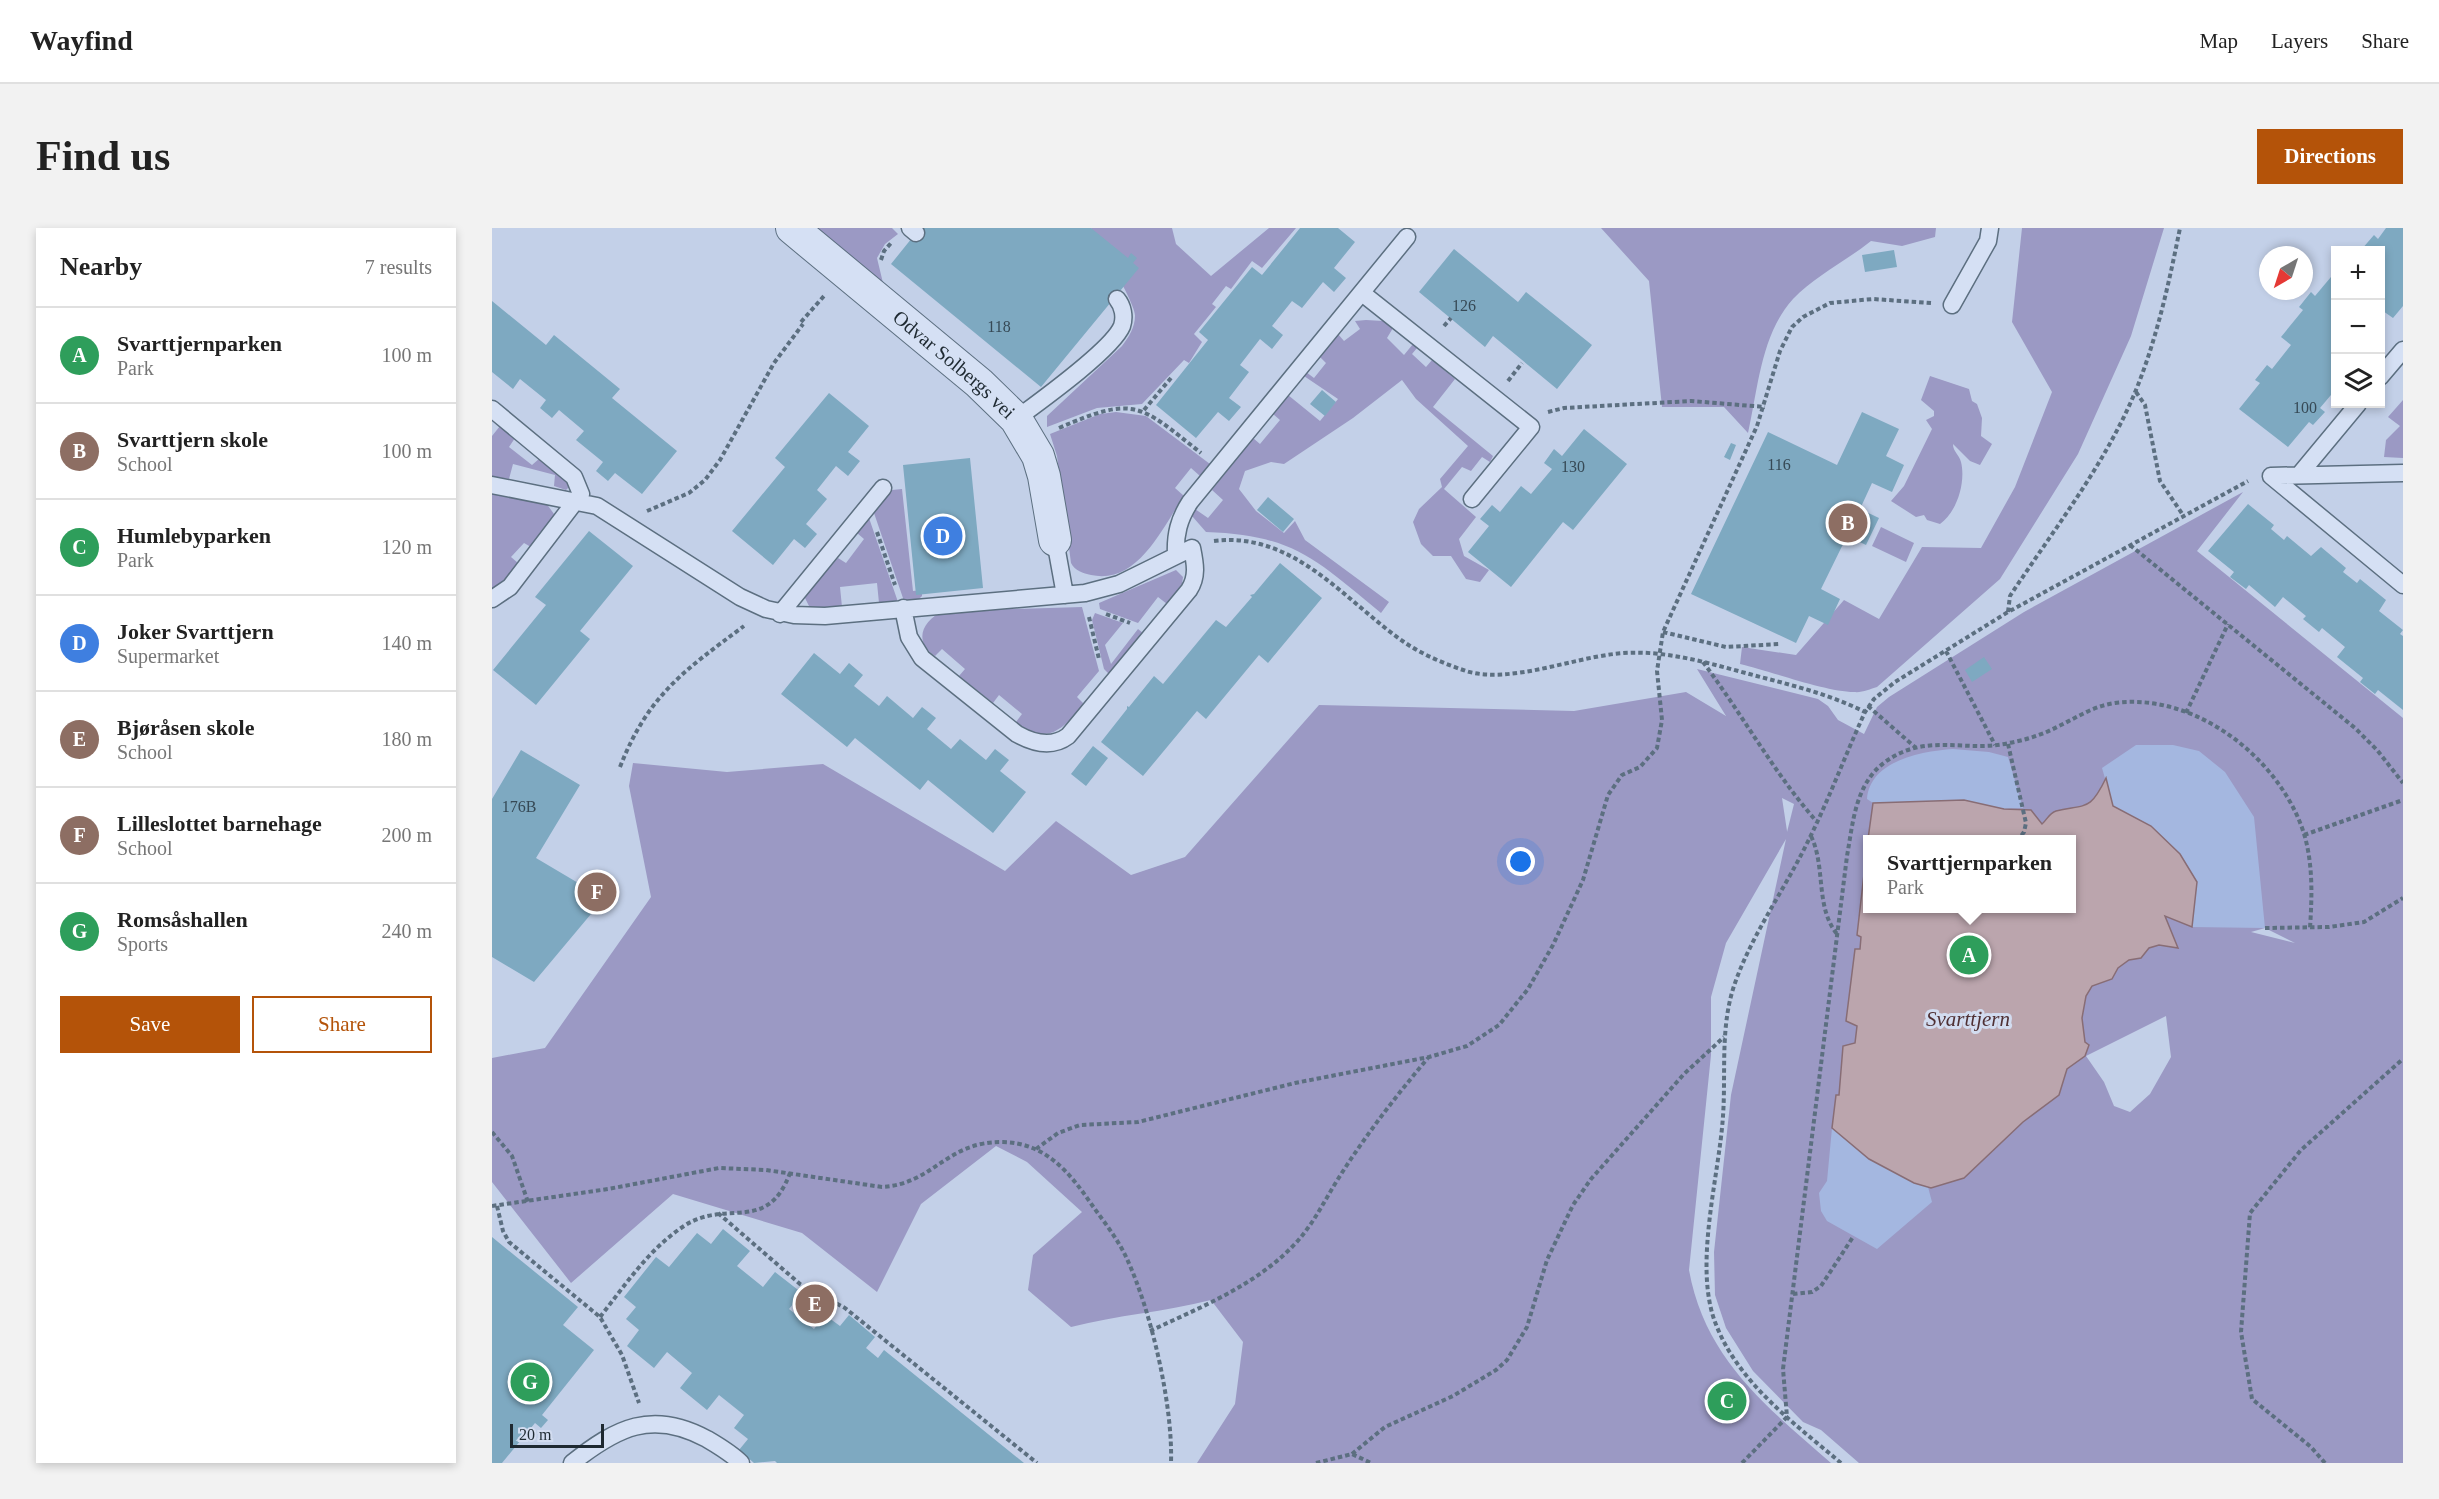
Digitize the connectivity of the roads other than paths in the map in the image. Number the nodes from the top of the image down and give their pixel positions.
1 (792, 228) edge
2 (1990, 228) edge
3 (1407, 237) dead end
4 (1362, 293) junction
5 (1117, 299) dead end
6 (1952, 305) road end
7 (2403, 350) edge
8 (2385, 371) edge
9 (2355, 408) edge
10 (492, 409) edge
11 (1023, 429) junction
12 (2403, 473) edge
13 (2299, 475) junction
14 (492, 485) edge
15 (883, 488) dead end
16 (1472, 499) dead end
17 (578, 500) junction
18 (1055, 540) joint
19 (1176, 555) junction
20 (2403, 585) edge
21 (1065, 595) junction
22 (492, 599) edge
23 (903, 608) junction
24 (773, 611) junction
25 (572, 1463) edge
26 (741, 1463) edge

1 - 11 street, Odvar Solbergs vei
2 - 6 lane
3 - 4 lane
4 - 16 lane
4 - 19 lane
5 - 11 lane
7 - 8 lane
9 - 13 lane
10 - 17 lane
11 - 18 street, Odvar Solbergs vei
12 - 13 lane
13 - 20 lane
14 - 17 lane
15 - 24 lane
17 - 22 lane
17 - 24 lane
18 - 21 lane
19 - 21 lane
19 - 23 lane
21 - 23 lane
23 - 24 lane
25 - 26 lane

